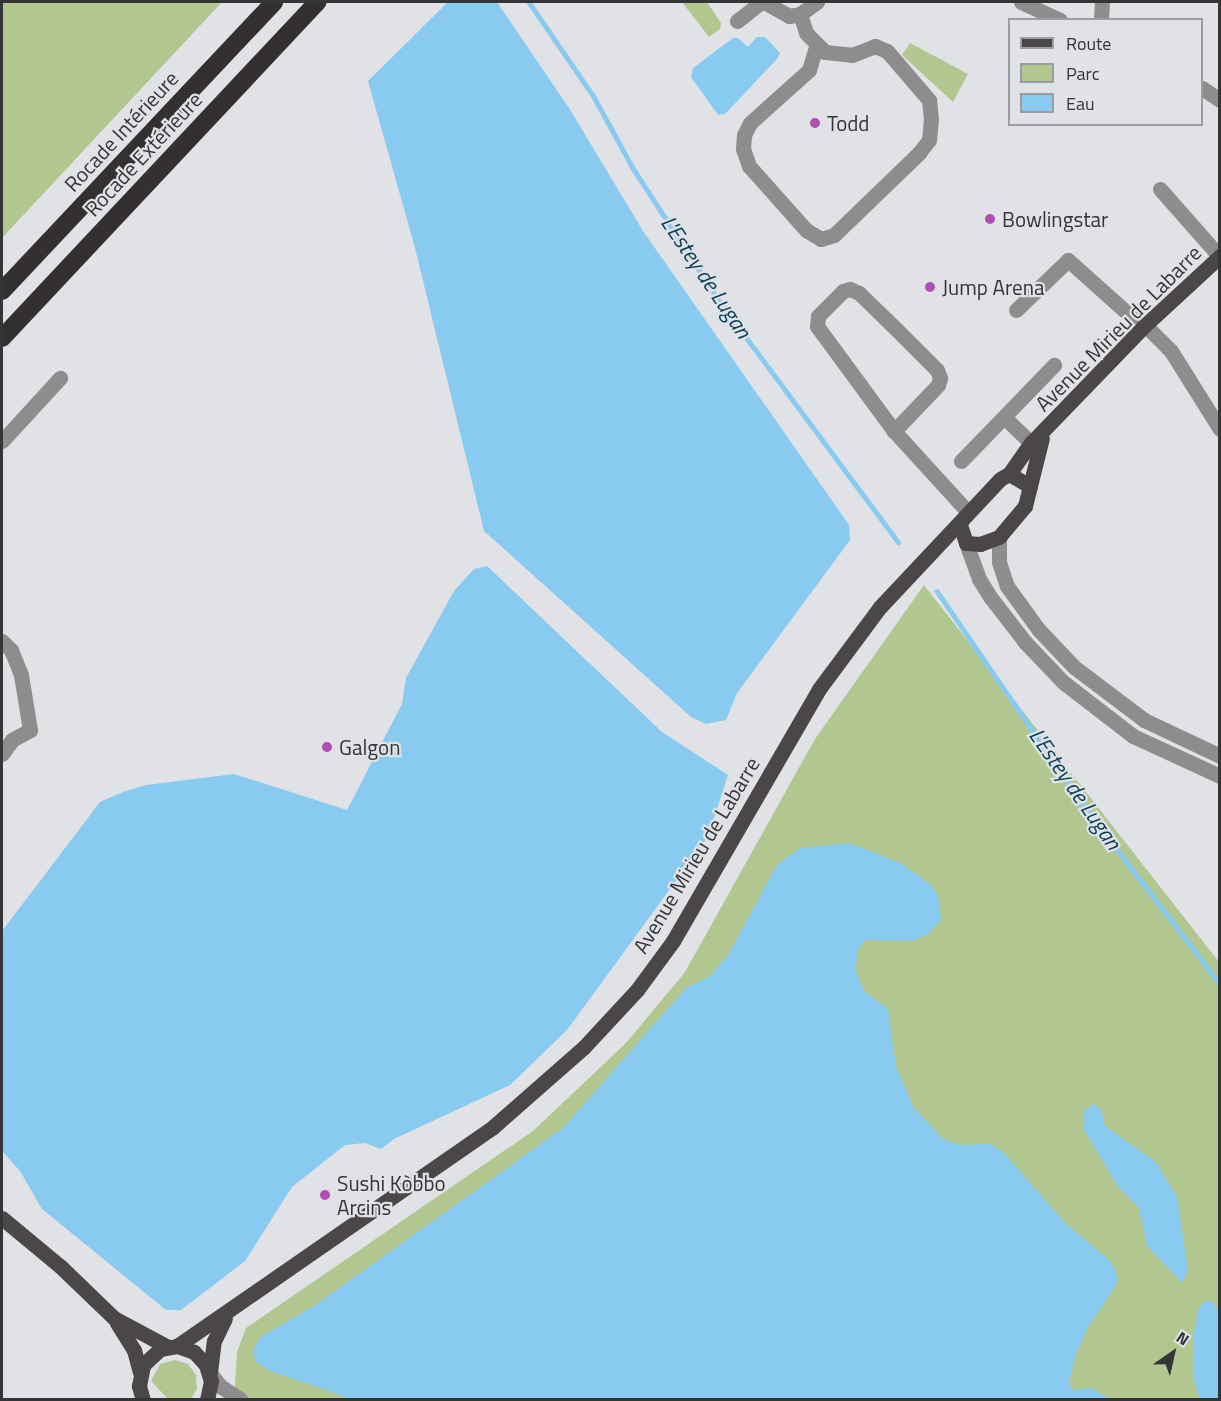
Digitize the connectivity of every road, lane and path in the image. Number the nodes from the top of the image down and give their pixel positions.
1 (274, 2) edge
2 (318, 2) edge
3 (763, 2) edge
4 (817, 2) edge
5 (1021, 2) edge
6 (1102, 2) edge
7 (800, 14) junction
8 (1056, 18) edge
9 (1101, 18) edge
10 (737, 21) dead end
11 (817, 44) junction
12 (1203, 89) edge
13 (1220, 100) edge
14 (1160, 189) dead end
15 (1219, 256) edge
16 (2, 291) edge
17 (1016, 309) dead end
18 (1144, 326) junction
19 (2, 338) edge
20 (1054, 365) dead end
21 (60, 378) dead end
22 (1004, 417) junction
23 (1220, 429) edge
24 (1046, 430) junction
25 (894, 431) junction
26 (2, 441) edge
27 (1031, 443) junction
28 (961, 461) dead end
29 (1009, 474) junction
30 (1030, 486) junction
31 (964, 518) junction
32 (999, 537) junction
33 (966, 543) junction
34 (926, 554) junction
35 (2, 640) edge
36 (1113, 700) junction
37 (1102, 714) junction
38 (2, 754) edge
39 (1220, 756) edge
40 (1220, 776) edge
41 (2, 1218) edge
42 (229, 1314) junction
43 (114, 1318) junction
44 (172, 1347) junction
45 (140, 1372) junction
46 (210, 1373) junction
47 (242, 1399) edge
48 (143, 1400) edge
49 (207, 1400) edge

1 - 16 highway, Rocade Intérieure
2 - 19 highway, Rocade Extérieure
3 - 7 street
3 - 10 street
4 - 7 street
5 - 8 street
6 - 9 street
7 - 11 street
11 - 11 street
12 - 13 street
14 - 15 street
15 - 18 main road, Avenue Mirieu de Labarre
17 - 18 street
18 - 23 street
18 - 24 main road, Avenue Mirieu de Labarre
20 - 22 street
21 - 26 street
22 - 27 street
22 - 28 street
24 - 27 main road, Avenue Mirieu de Labarre
24 - 30 main road, Avenue Mirieu de Labarre
25 - 25 street
25 - 31 street
27 - 29 main road, Avenue Mirieu de Labarre
29 - 30 main road
29 - 31 main road, Avenue Mirieu de Labarre
30 - 32 main road, Avenue Mirieu de Labarre
31 - 33 main road
31 - 34 main road, Avenue Mirieu de Labarre
32 - 33 main road
32 - 36 street
33 - 34 main road
33 - 37 street
34 - 42 main road, Avenue Mirieu de Labarre
35 - 38 street
36 - 37 street
36 - 39 street
37 - 40 street
41 - 43 main road
42 - 44 main road, Avenue Mirieu de Labarre
42 - 46 main road, Avenue Mirieu de Labarre
43 - 44 main road
43 - 45 main road
44 - 45 main road, Avenue Mirieu de Labarre
44 - 46 main road
45 - 48 main road
46 - 47 street
46 - 49 main road, Avenue Mirieu de Labarre

